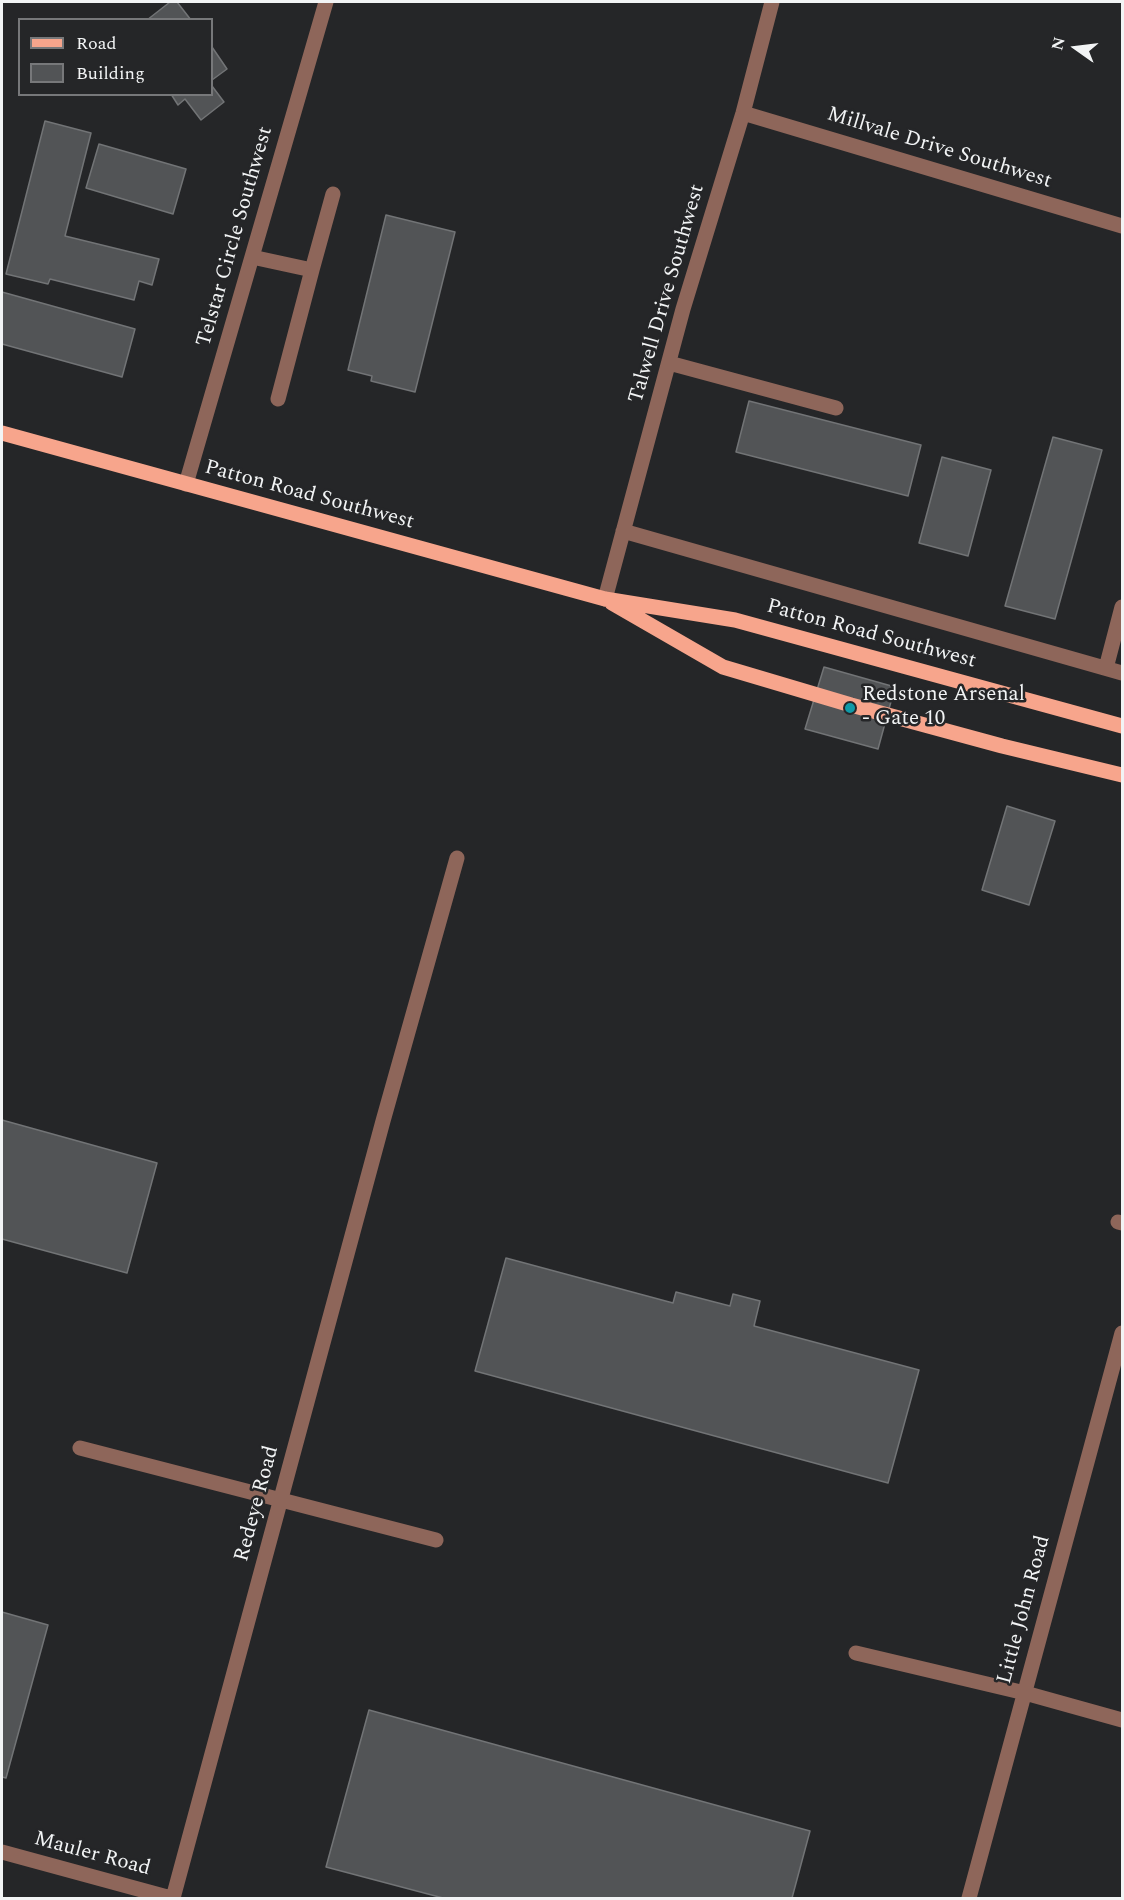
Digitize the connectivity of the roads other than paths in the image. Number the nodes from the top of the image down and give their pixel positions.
1 (326, 2) edge
2 (772, 2) edge
3 (743, 113) junction
4 (333, 194) dead end
5 (1122, 226) edge
6 (252, 257) junction
7 (312, 270) junction
8 (669, 363) junction
9 (278, 399) dead end
10 (836, 408) dead end
11 (2, 433) edge
12 (186, 484) junction
13 (623, 531) junction
14 (605, 599) junction
15 (1122, 607) edge
16 (1106, 668) junction
17 (1122, 673) edge
18 (1122, 726) edge
19 (1122, 775) edge
20 (457, 858) dead end
21 (1122, 1333) edge
22 (80, 1448) dead end
23 (281, 1499) junction
24 (436, 1540) dead end
25 (856, 1653) dead end
26 (1025, 1693) junction
27 (1122, 1720) edge
28 (2, 1852) edge
29 (172, 1899) edge
30 (969, 1899) edge

1 - 6 street, Telstar Circle Southwest
2 - 3 street, Talwell Drive Southwest
3 - 5 street, Millvale Drive Southwest
3 - 8 street, Talwell Drive Southwest
4 - 7 street
6 - 7 street
6 - 12 street, Telstar Circle Southwest
7 - 9 street
8 - 10 street
8 - 13 street, Talwell Drive Southwest
11 - 12 main road, Patton Road Southwest
12 - 14 main road, Patton Road Southwest
13 - 14 street, Talwell Drive Southwest
13 - 16 street
14 - 18 main road, Patton Road Southwest
14 - 19 main road, Patton Road Southwest
15 - 16 street
16 - 17 street
20 - 23 street, Redeye Road
21 - 26 street, Little John Road
22 - 23 street
23 - 24 street
23 - 29 street, Redeye Road
25 - 26 street
26 - 27 street
26 - 30 street, Little John Road
28 - 29 street, Mauler Road

